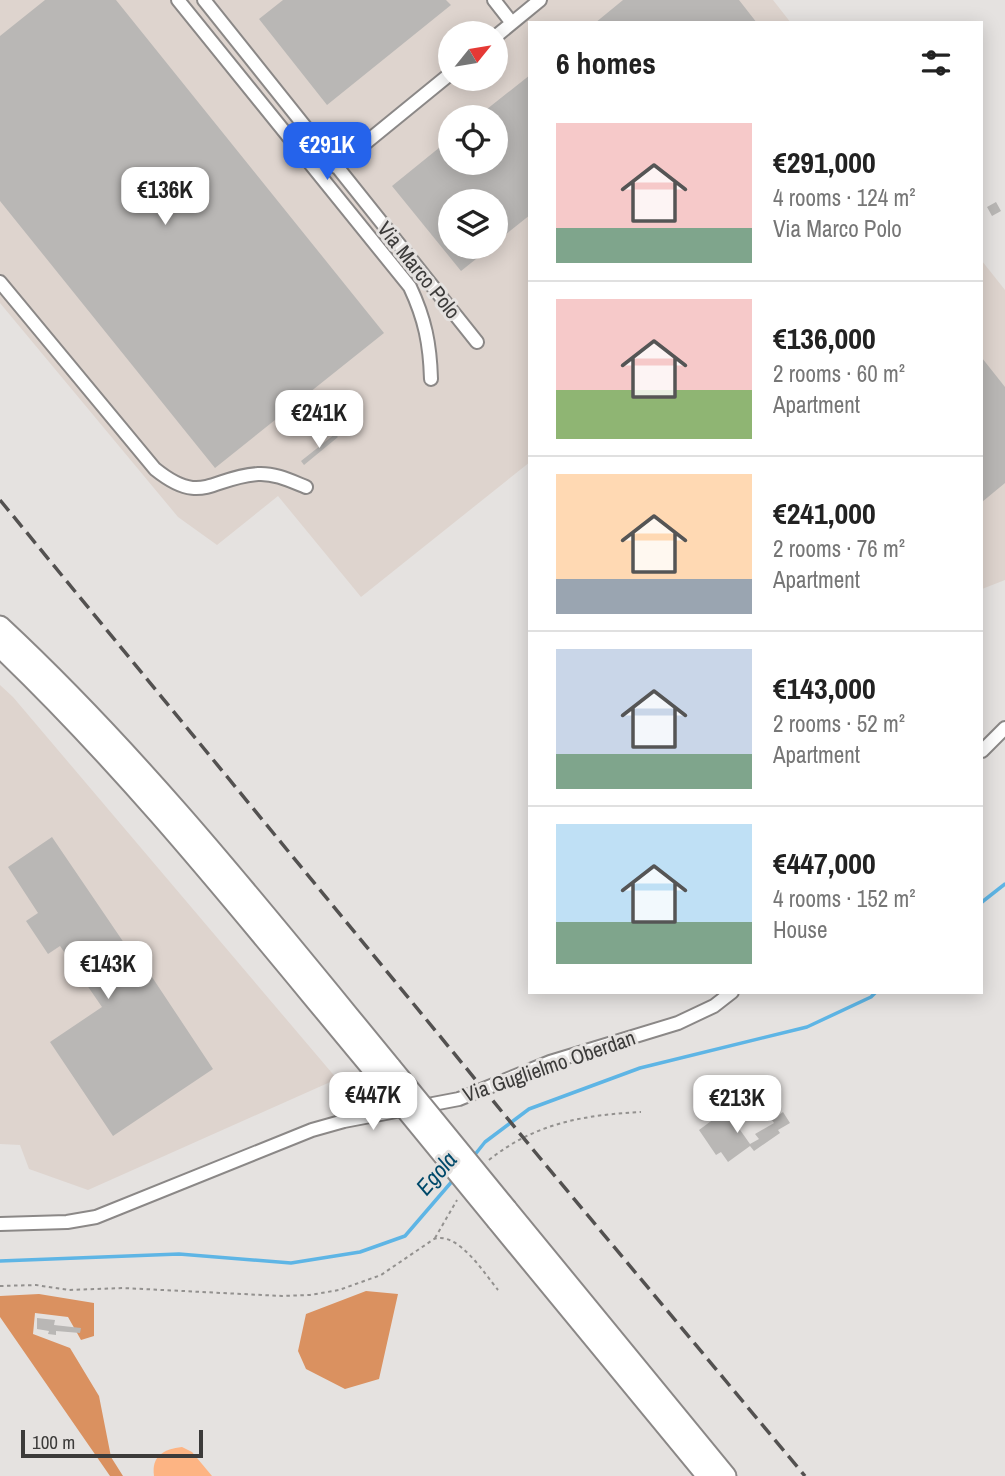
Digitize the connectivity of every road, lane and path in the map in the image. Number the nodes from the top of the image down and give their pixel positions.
1 (178, 0) edge
2 (204, 0) edge
3 (494, 0) edge
4 (540, 0) edge
5 (512, 23) junction
6 (508, 26) edge
7 (438, 84) edge
8 (336, 167) junction
9 (0, 282) edge
10 (477, 342) dead end
11 (431, 379) dead end
12 (306, 487) dead end
13 (0, 626) edge
14 (0, 646) edge
15 (1005, 728) edge
16 (983, 750) edge
17 (729, 994) edge
18 (385, 1072) junction
19 (641, 1112) dead end
20 (488, 1160) dead end
21 (460, 1197) dead end
22 (502, 1215) junction
23 (0, 1224) edge
24 (434, 1240) junction
25 (0, 1286) edge
26 (498, 1290) dead end
27 (706, 1476) edge
28 (726, 1476) edge

1 - 11 street
2 - 8 street, Via Marco Polo
3 - 5 street
4 - 5 street
5 - 6 street
7 - 8 street
8 - 10 street, Via Marco Polo
9 - 12 street
13 - 18 highway
14 - 18 highway
15 - 16 street
17 - 23 street, Via Guglielmo Oberdan
18 - 22 highway, bridge
19 - 20 path
21 - 24 path
22 - 27 highway
22 - 28 highway
24 - 25 path
24 - 26 path

